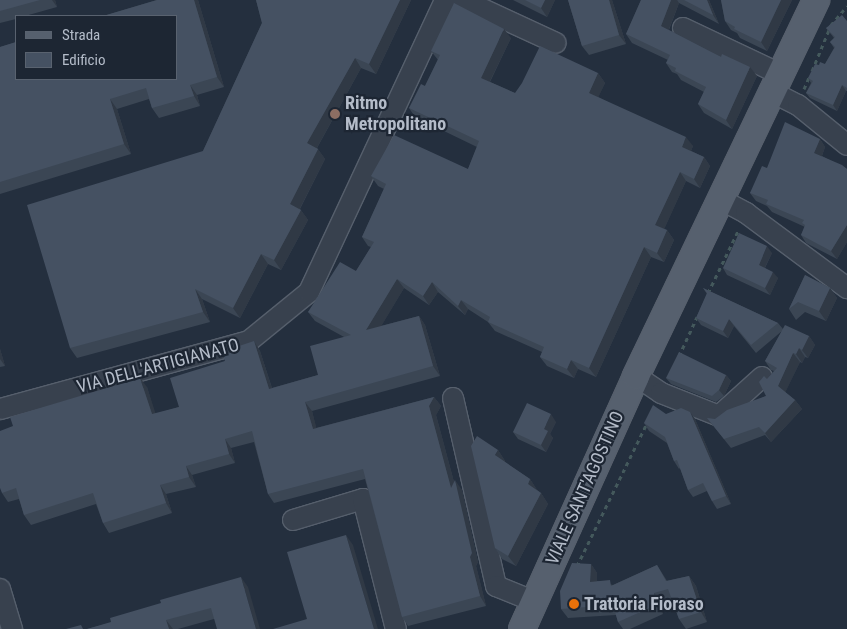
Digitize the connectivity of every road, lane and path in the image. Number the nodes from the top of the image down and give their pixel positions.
1 (444, 0) edge
2 (463, 0) edge
3 (817, 2) edge
4 (847, 6) edge
5 (683, 28) dead end
6 (556, 43) dead end
7 (776, 83) junction
8 (798, 105) junction
9 (847, 145) edge
10 (720, 199) junction
11 (746, 213) junction
12 (847, 288) edge
13 (708, 294) edge
14 (700, 312) edge
15 (678, 357) edge
16 (636, 376) junction
17 (762, 377) edge
18 (662, 393) junction
19 (453, 398) dead end
20 (0, 409) edge
21 (293, 520) dead end
22 (576, 568) edge
23 (0, 589) edge
24 (533, 601) junction
25 (12, 629) edge
26 (396, 629) edge
27 (522, 629) edge

1 - 20 street, VIA DELL'ARTIGIANATO
2 - 6 street
3 - 7 main road, VIALE SANT'AGOSTINO
4 - 8 path
5 - 7 street
7 - 8 street
7 - 10 main road, VIALE SANT'AGOSTINO
8 - 9 street
10 - 11 street
10 - 16 main road, VIALE SANT'AGOSTINO
11 - 12 street
11 - 13 path
14 - 15 path
16 - 18 street
16 - 24 main road, VIALE SANT'AGOSTINO
17 - 18 street
18 - 22 path
19 - 24 street
21 - 26 street
23 - 25 street
24 - 27 main road, VIALE SANT'AGOSTINO

